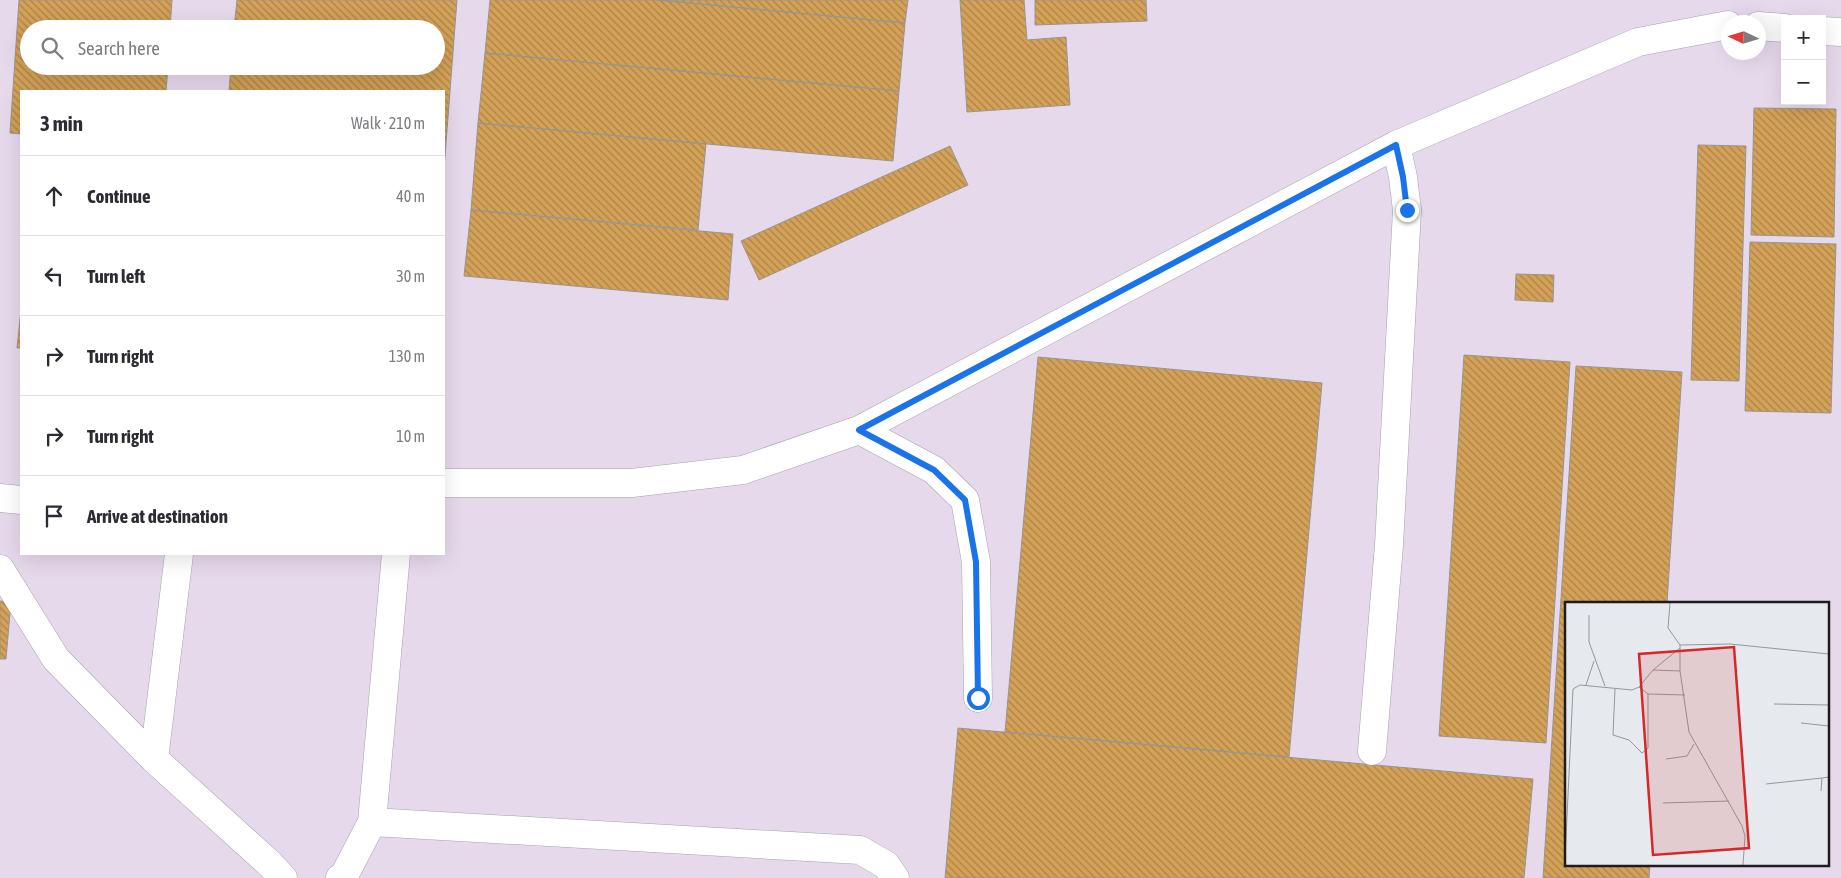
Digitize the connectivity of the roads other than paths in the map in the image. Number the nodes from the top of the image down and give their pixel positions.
1 (1721, 26) edge
2 (1766, 27) edge
3 (1781, 28) edge
4 (1826, 30) edge
5 (1841, 32) edge
6 (1396, 145) junction
7 (859, 430) junction
8 (445, 483) edge
9 (0, 498) edge
10 (20, 500) edge
11 (179, 555) edge
12 (396, 555) edge
13 (0, 569) edge
14 (978, 698) dead end
15 (1372, 751) dead end
16 (154, 759) junction
17 (372, 822) junction
18 (283, 878) edge
19 (340, 878) edge
20 (895, 878) edge

1 - 6 lane
2 - 3 lane
4 - 5 lane
6 - 7 lane
6 - 15 lane
7 - 8 lane
7 - 14 lane
9 - 10 lane
11 - 16 lane
12 - 17 lane
13 - 16 lane
16 - 18 lane
17 - 19 lane
17 - 20 lane

